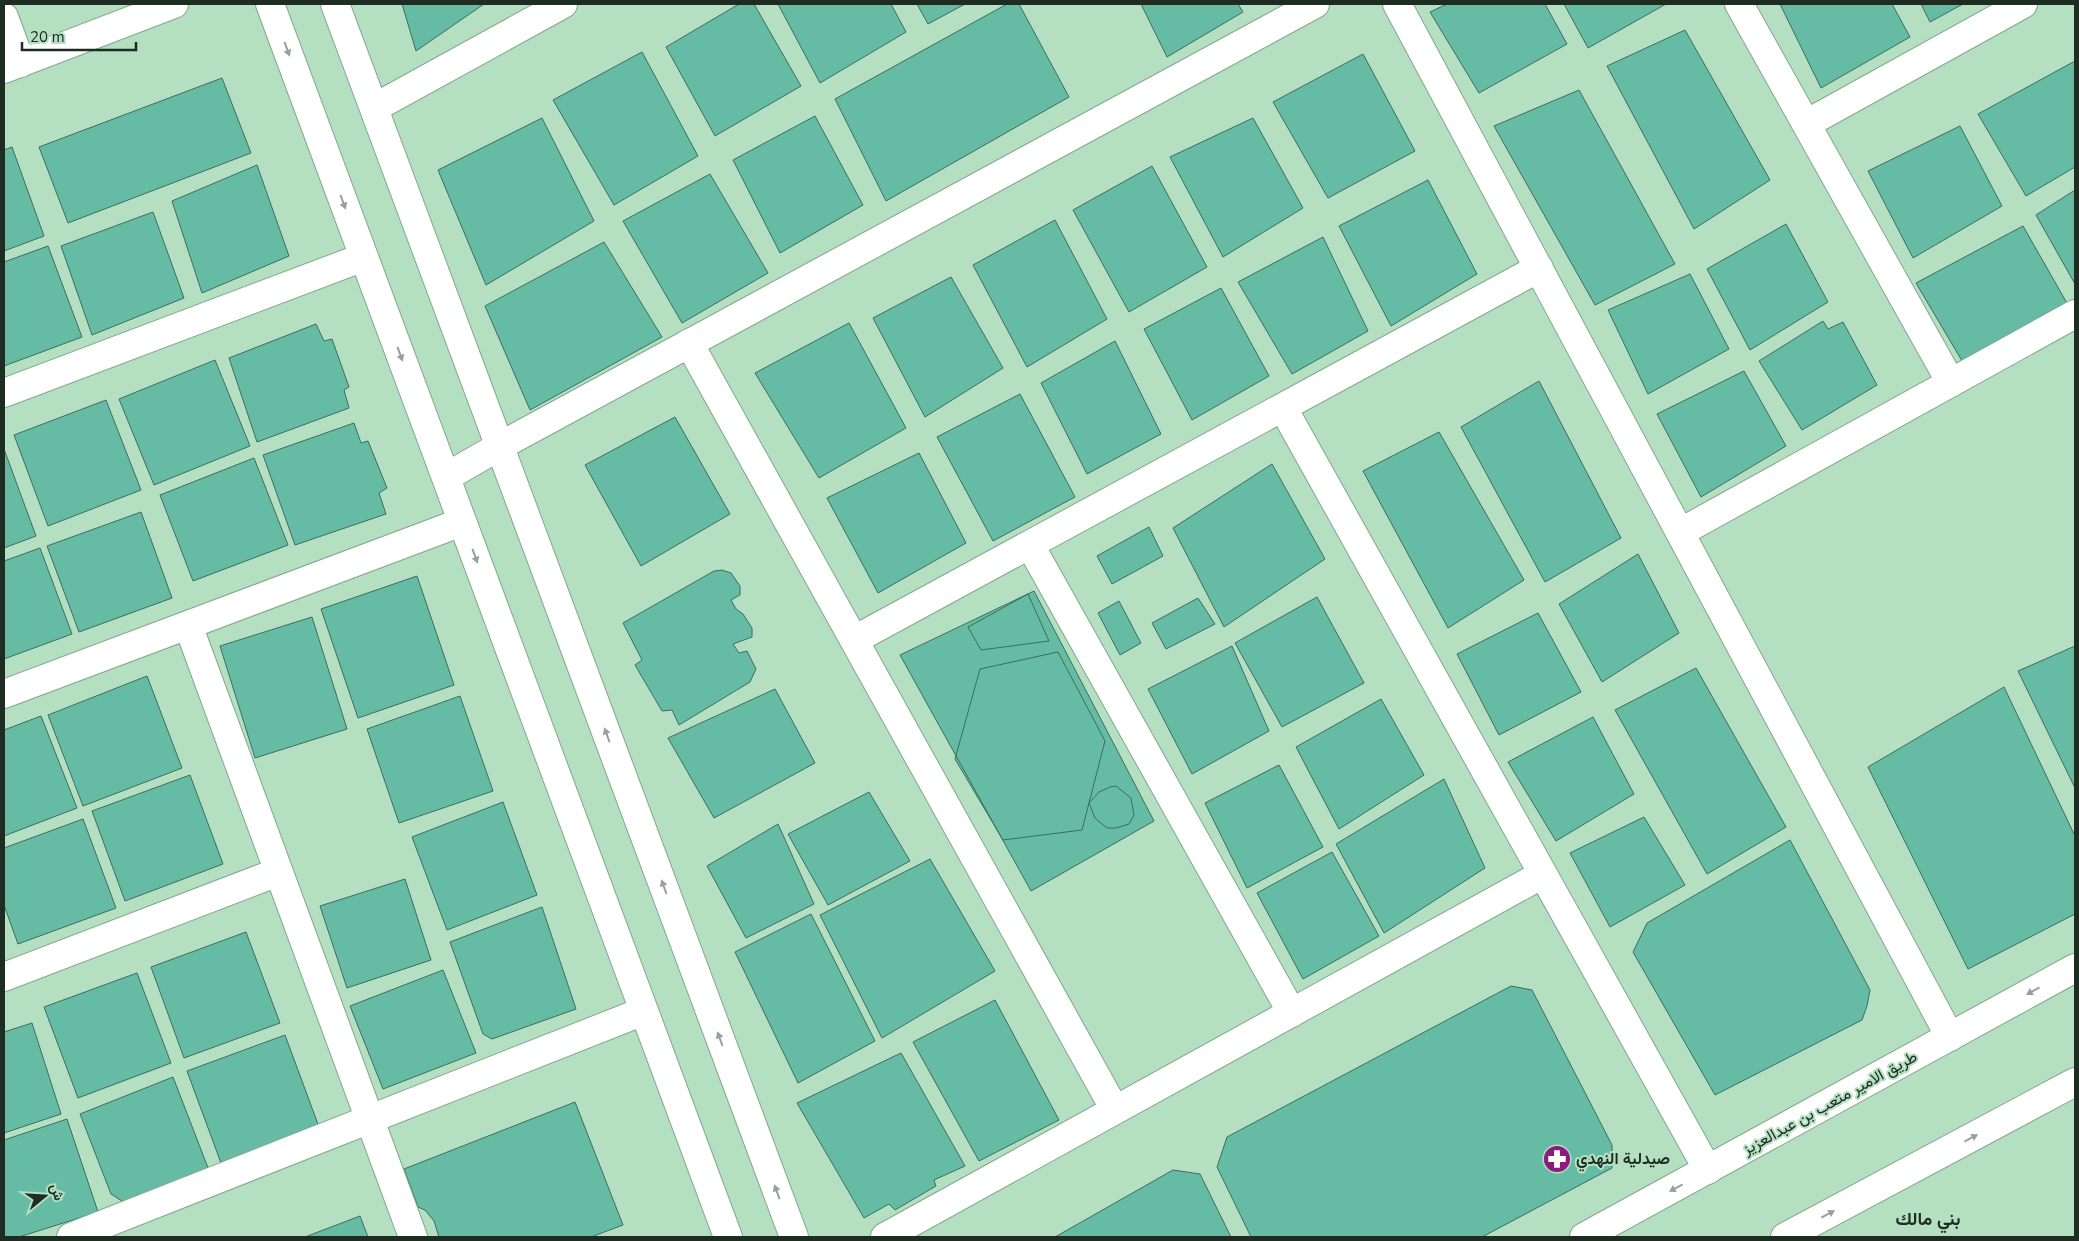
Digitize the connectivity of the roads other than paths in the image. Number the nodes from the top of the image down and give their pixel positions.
1 (174, 4) edge
2 (270, 4) edge
3 (335, 4) edge
4 (564, 4) edge
5 (1315, 4) edge
6 (1397, 4) edge
7 (1739, 4) edge
8 (2023, 4) edge
9 (4, 17) edge
10 (12, 66) edge
11 (374, 108) junction
12 (1806, 124) junction
13 (364, 257) junction
14 (1539, 268) junction
15 (2075, 314) edge
16 (689, 343) junction
17 (1951, 383) junction
18 (4, 393) edge
19 (1283, 408) junction
20 (500, 446) junction
21 (446, 477) junction
22 (462, 522) junction
23 (1681, 532) junction
24 (1030, 545) junction
25 (188, 625) junction
26 (854, 640) junction
27 (4, 694) edge
28 (278, 872) junction
29 (1543, 874) junction
30 (2075, 968) edge
31 (4, 977) edge
32 (644, 1011) junction
33 (1292, 1013) junction
34 (1950, 1037) junction
35 (2075, 1082) edge
36 (1115, 1110) junction
37 (369, 1120) junction
38 (1708, 1170) junction
39 (71, 1237) edge
40 (412, 1237) edge
41 (728, 1237) edge
42 (794, 1237) edge
43 (885, 1237) edge
44 (1584, 1237) edge
45 (1785, 1237) edge

1 - 10 street
2 -> 13 street
3 - 11 street
4 - 11 street
5 - 16 street
6 - 14 street
7 - 12 street
8 - 12 street
9 - 10 street
11 - 20 street
12 - 17 street
13 - 18 street
13 -> 21 street
14 - 19 street
14 - 23 street
15 - 17 street
16 - 20 street
16 - 26 street
17 - 23 street
19 - 24 street
19 - 29 street
20 - 21 street
42 -> 20 street
21 - 22 street
22 - 25 street
22 -> 32 street
23 - 34 street
24 - 26 street
24 - 33 street
25 - 27 street
25 - 28 street
26 - 36 street
28 - 31 street
28 - 37 street
29 - 33 street
29 - 38 street
30 -> 34 street, طريق الامير متعب بن عبدالعزيز
32 - 37 street
32 - 41 street
33 - 36 street
34 - 38 street, طريق الامير متعب بن عبدالعزيز
45 -> 35 street
36 - 43 street
37 - 39 street
37 - 40 street
38 -> 44 street, طريق الامير متعب بن عبدالعزيز

